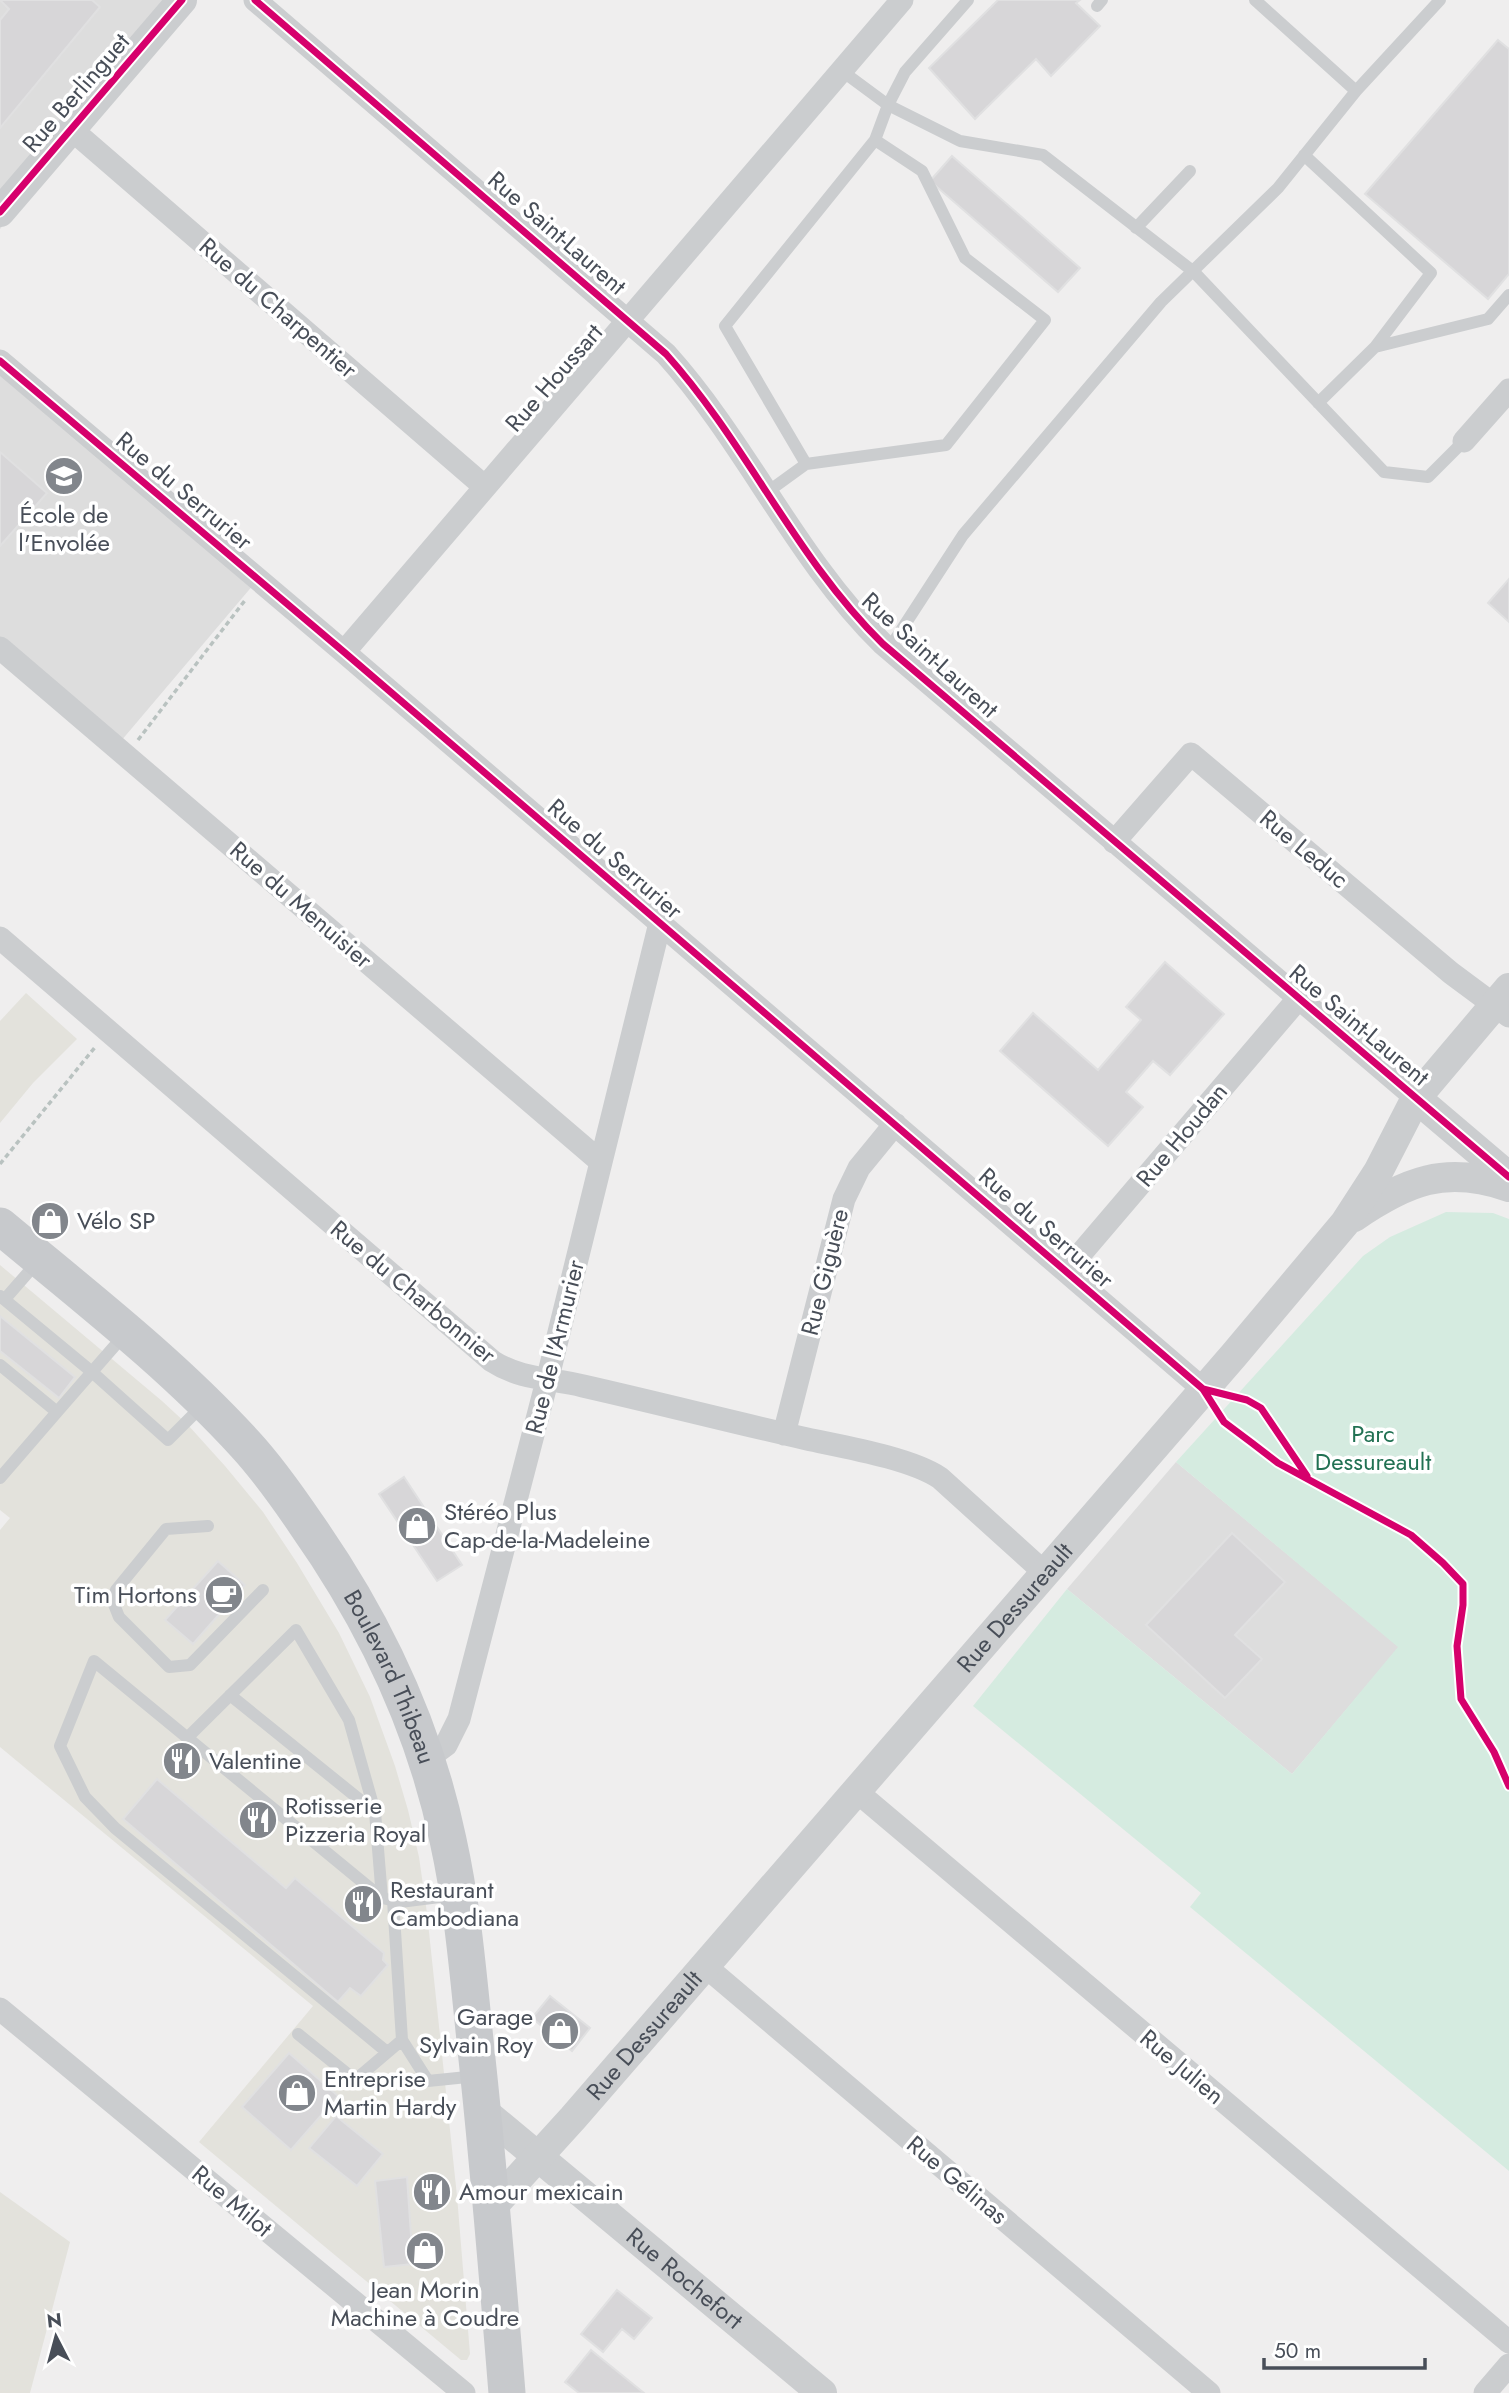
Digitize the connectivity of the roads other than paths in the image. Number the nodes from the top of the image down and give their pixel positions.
1 (182, 0) edge
2 (255, 0) edge
3 (902, 0) edge
4 (968, 0) edge
5 (1255, 0) edge
6 (1440, 0) edge
7 (842, 71) junction
8 (1356, 92) junction
9 (888, 105) junction
10 (71, 129) junction
11 (874, 140) junction
12 (1304, 155) junction
13 (1190, 171) dead end
14 (0, 212) edge
15 (1136, 228) junction
16 (1194, 272) junction
17 (1509, 295) edge
18 (629, 320) junction
19 (1375, 347) junction
20 (0, 361) edge
21 (1509, 390) edge
22 (1318, 403) junction
23 (1464, 441) joint
24 (806, 464) junction
25 (485, 487) junction
26 (766, 493) junction
27 (0, 648) edge
28 (889, 649) junction
29 (344, 652) junction
30 (1114, 842) junction
31 (660, 923) junction
32 (0, 938) edge
33 (1298, 999) junction
34 (1504, 1003) edge
35 (1416, 1098) junction
36 (895, 1124) junction
37 (601, 1162) junction
38 (1509, 1177) edge
39 (1509, 1187) edge
40 (1345, 1223) junction
41 (0, 1226) edge
42 (40, 1259) junction
43 (1066, 1271) junction
44 (2, 1297) edge
45 (127, 1331) junction
46 (0, 1366) edge
47 (92, 1372) junction
48 (547, 1381) junction
49 (1203, 1389) junction
50 (205, 1403) junction
51 (57, 1412) junction
52 (784, 1434) junction
53 (0, 1478) edge
54 (208, 1526) dead end
55 (1045, 1573) junction
56 (263, 1590) dead end
57 (230, 1695) junction
58 (187, 1738) junction
59 (427, 1759) junction
60 (856, 1791) junction
61 (375, 1812) junction
62 (458, 1894) junction
63 (388, 1899) junction
64 (705, 1966) junction
65 (0, 2009) edge
66 (298, 2034) dead end
67 (402, 2039) junction
68 (387, 2052) junction
69 (481, 2094) junction
70 (539, 2156) junction
71 (493, 2206) junction
72 (1509, 2342) edge
73 (1509, 2365) edge
74 (464, 2393) edge
75 (508, 2393) edge
76 (822, 2393) edge
77 (1209, 2393) edge
78 (1485, 2393) edge

1 - 10 street, Rue Berlinguet
2 - 18 street, Rue Saint-Laurent
3 - 7 street, Rue Houssart
4 - 9 lane
5 - 8 lane
6 - 8 lane
7 - 9 lane
7 - 18 street, Rue Houssart
8 - 12 lane
9 - 11 lane
9 - 15 lane
10 - 14 street, Rue Berlinguet
10 - 25 street, Rue du Charpentier
11 - 24 lane
11 - 24 lane
12 - 16 lane
12 - 19 lane
13 - 15 lane
15 - 16 lane
16 - 22 lane
16 - 28 lane
17 - 19 lane
18 - 25 street, Rue Houssart
18 - 26 street, Rue Saint-Laurent
19 - 22 lane
20 - 29 street, Rue du Serrurier
21 - 23 street
22 - 23 lane
24 - 26 lane
25 - 29 street, Rue Houssart
26 - 28 street, Rue Saint-Laurent
27 - 37 street, Rue du Menuisier
28 - 30 street, Rue Saint-Laurent
29 - 31 street, Rue du Serrurier
30 - 33 street, Rue Saint-Laurent
30 - 34 street, Rue Leduc
31 - 36 street, Rue du Serrurier
31 - 37 street, Rue de l'Armurier
32 - 48 street, Rue du Charbonnier
33 - 35 street, Rue Saint-Laurent
33 - 43 street, Rue Houdan
34 - 35 street, Rue Dessureault
35 - 38 street, Rue Saint-Laurent
35 - 40 street, Rue Dessureault
36 - 43 street, Rue du Serrurier
36 - 52 street, Rue Giguère
37 - 48 street, Rue de l'Armurier
39 - 40 street
40 - 49 street, Rue Dessureault
41 - 42 main road, Boulevard Thibeau
42 - 44 lane
42 - 45 main road, Boulevard Thibeau
43 - 49 street, Rue du Serrurier
44 - 47 lane
45 - 47 lane
45 - 50 main road, Boulevard Thibeau
46 - 51 lane
47 - 50 lane
47 - 51 lane
48 - 52 street, Rue du Charbonnier
48 - 59 street, Rue de l'Armurier
49 - 55 street, Rue Dessureault
50 - 59 main road, Boulevard Thibeau
51 - 53 lane
52 - 55 street, Rue du Charbonnier
54 - 56 lane
55 - 60 street, Rue Dessureault
57 - 58 lane
57 - 61 lane
57 - 61 lane
58 - 63 lane
58 - 68 lane
59 - 62 main road, Boulevard Thibeau
60 - 64 street, Rue Dessureault
60 - 72 street, Rue Julien
61 - 63 lane
62 - 63 lane
62 - 69 main road, Boulevard Thibeau
63 - 67 lane
64 - 70 street, Rue Dessureault
64 - 77 street, Rue Gélinas
65 - 74 street, Rue Milot
66 - 68 lane
67 - 68 lane
67 - 69 lane
69 - 70 street, Rue Rochefort
69 - 71 main road, Boulevard Thibeau
70 - 71 street, Rue Dessureault
70 - 76 street, Rue Rochefort
71 - 75 main road, Boulevard Thibeau
73 - 78 street

